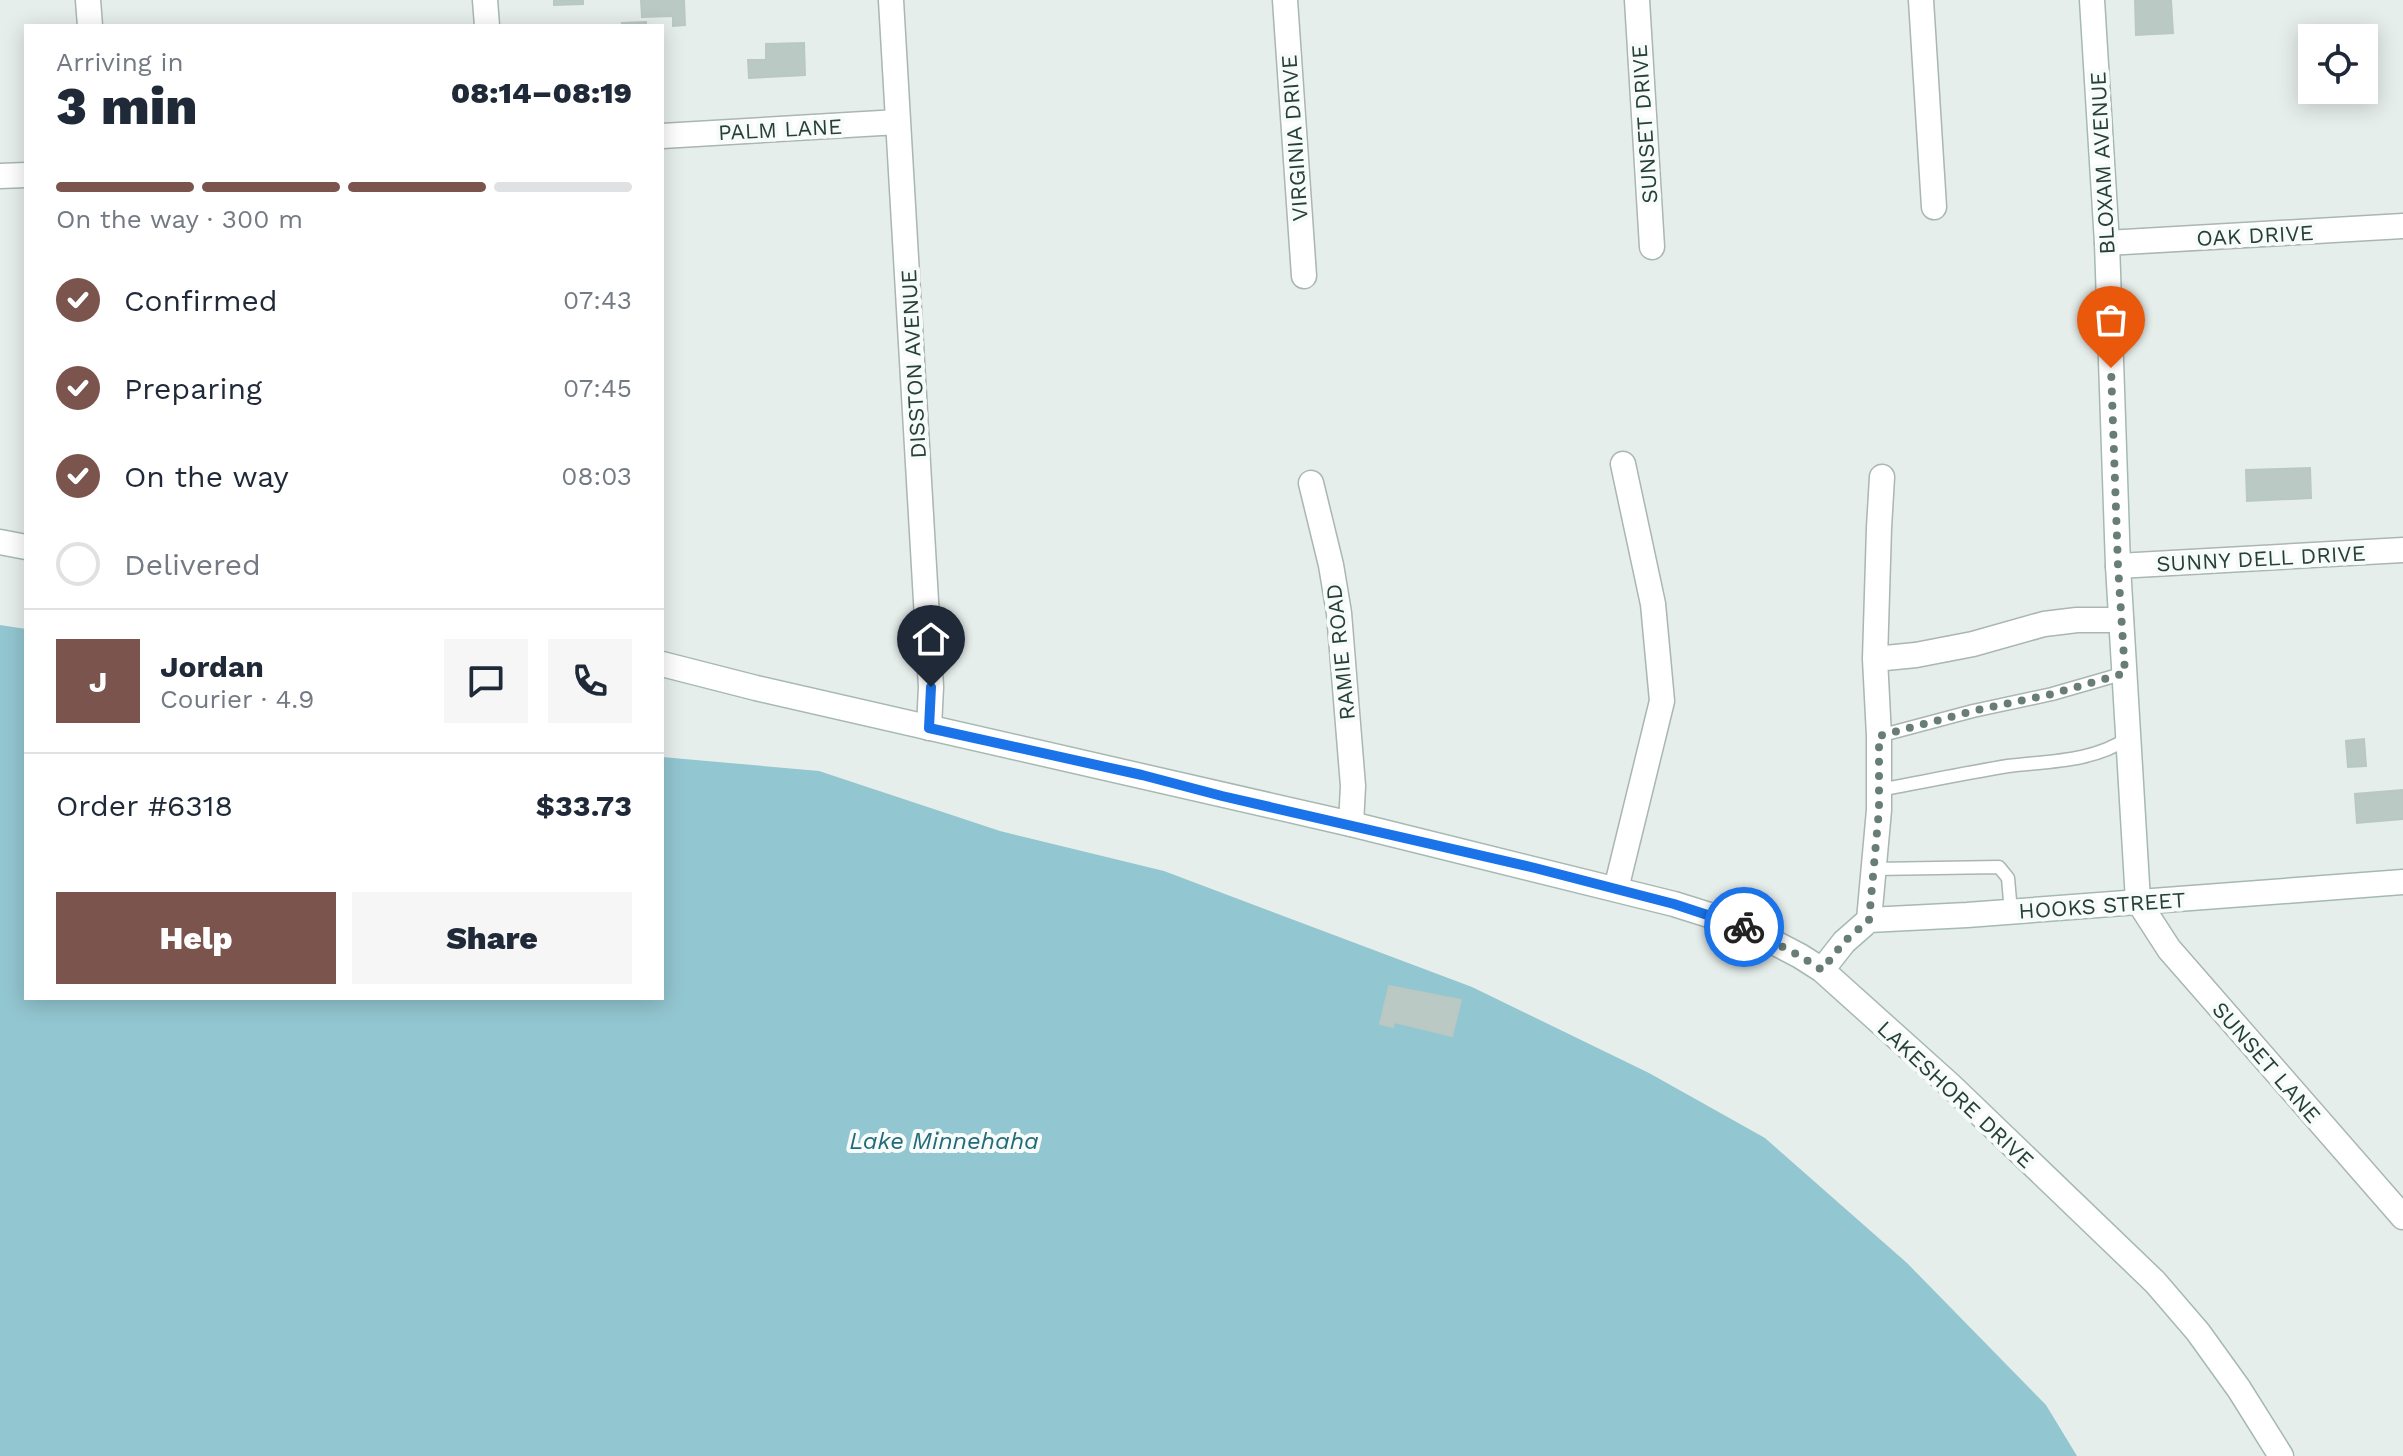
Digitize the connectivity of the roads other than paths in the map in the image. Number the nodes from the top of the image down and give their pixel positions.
1 (88, 0) edge
2 (485, 0) edge
3 (891, 0) edge
4 (1285, 0) edge
5 (1637, 0) edge
6 (1921, 0) edge
7 (2092, 0) edge
8 (90, 24) edge
9 (487, 24) edge
10 (898, 122) junction
11 (664, 136) edge
12 (24, 175) edge
13 (0, 176) edge
14 (1934, 207) dead end
15 (2403, 226) edge
16 (2107, 243) junction
17 (1652, 247) dead end
18 (1304, 276) dead end
19 (1623, 464) dead end
20 (1882, 477) dead end
21 (1311, 483) dead end
22 (0, 542) edge
23 (24, 547) edge
24 (2403, 550) edge
25 (2118, 566) junction
26 (2121, 620) junction
27 (1875, 659) junction
28 (664, 665) edge
29 (2125, 673) junction
30 (929, 728) junction
31 (1879, 736) junction
32 (2128, 738) junction
33 (1879, 790) junction
34 (1351, 824) junction
35 (1874, 869) junction
36 (2403, 882) edge
37 (1616, 889) junction
38 (2138, 901) junction
39 (2011, 912) junction
40 (1869, 920) junction
41 (1822, 970) junction
42 (2403, 1217) edge
43 (2281, 1456) edge

1 - 8 street
2 - 9 street
3 - 10 street, DISSTON AVENUE
4 - 18 street, VIRGINIA DRIVE
5 - 17 street, SUNSET DRIVE
6 - 14 street
7 - 16 street, BLOXAM AVENUE
10 - 11 street, PALM LANE
10 - 30 street, DISSTON AVENUE
12 - 13 street
15 - 16 street, OAK DRIVE
16 - 25 street, BLOXAM AVENUE
19 - 37 street
20 - 27 street
21 - 34 street, RAMIE ROAD
22 - 23 street
24 - 25 street, SUNNY DELL DRIVE
25 - 26 street, BLOXAM AVENUE
26 - 27 street
26 - 29 street, BLOXAM AVENUE
27 - 31 street
28 - 30 street, LAKESHORE DRIVE
29 - 31 lane
29 - 32 street, BLOXAM AVENUE
30 - 34 street, LAKESHORE DRIVE
31 - 33 street
32 - 33 lane
32 - 38 street, BLOXAM AVENUE
33 - 35 street
34 - 37 street, LAKESHORE DRIVE
35 - 39 lane
35 - 40 street
36 - 38 street, HOOKS STREET
37 - 41 street, LAKESHORE DRIVE
38 - 39 street, HOOKS STREET
38 - 42 street, SUNSET LANE
39 - 40 street, HOOKS STREET
40 - 41 street
41 - 43 street, LAKESHORE DRIVE

